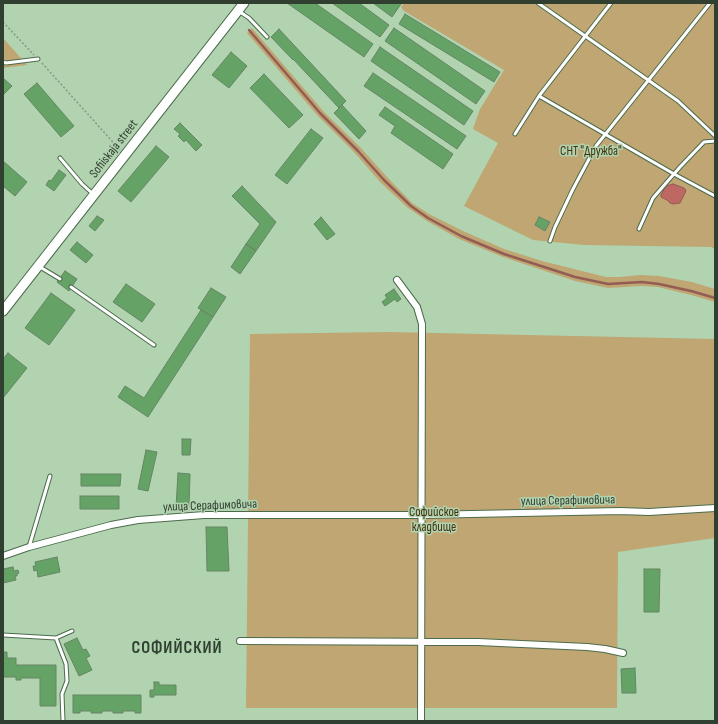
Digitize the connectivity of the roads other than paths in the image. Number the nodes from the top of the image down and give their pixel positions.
1 (538, 3) edge
2 (611, 3) edge
3 (710, 3) edge
4 (241, 7) edge
5 (585, 36) junction
6 (267, 37) dead end
7 (38, 59) road end
8 (3, 62) edge
9 (649, 81) junction
10 (539, 96) junction
11 (515, 134) dead end
12 (606, 134) junction
13 (715, 136) edge
14 (715, 141) edge
15 (60, 158) dead end
16 (674, 174) junction
17 (94, 195) junction
18 (715, 196) edge
19 (639, 229) dead end
20 (550, 241) dead end
21 (38, 266) junction
22 (60, 279) dead end
23 (397, 280) dead end
24 (71, 287) dead end
25 (3, 311) edge
26 (154, 345) dead end
27 (50, 476) dead end
28 (715, 508) edge
29 (422, 514) junction
30 (29, 547) junction
31 (3, 556) edge
32 (72, 631) dead end
33 (3, 635) edge
34 (56, 638) junction
35 (240, 640) dead end
36 (422, 642) junction
37 (623, 653) dead end
38 (63, 721) edge
39 (421, 721) edge

1 - 5 lane
2 - 5 lane
3 - 9 lane
4 - 6 lane
4 - 17 main road, Sofiiskaja street
5 - 9 lane
5 - 10 lane
7 - 8 lane
9 - 12 lane
9 - 13 lane
10 - 11 lane
10 - 12 lane
12 - 16 lane
12 - 20 lane
14 - 16 lane
15 - 17 lane
16 - 18 lane
16 - 19 lane
17 - 21 main road, Sofiiskaja street
21 - 22 lane
21 - 25 main road, Sofiiskaja street
23 - 29 street
24 - 26 lane
27 - 30 lane
28 - 29 street, улица Серафимовича
29 - 30 street, улица Серафимовича
29 - 36 street
30 - 31 street, улица Серафимовича
32 - 34 lane
33 - 34 lane
34 - 38 lane
35 - 36 street
36 - 37 street
36 - 39 street

